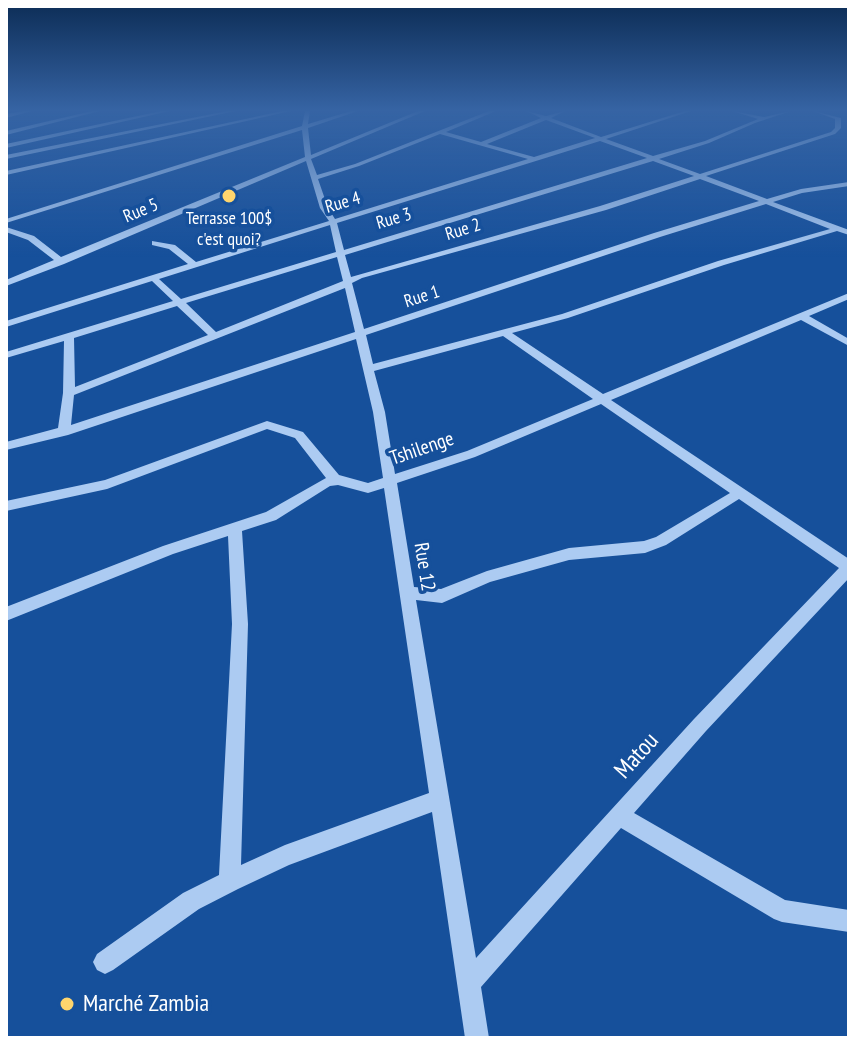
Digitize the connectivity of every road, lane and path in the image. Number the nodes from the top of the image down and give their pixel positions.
1 (66, 160) edge
2 (184, 160) edge
3 (304, 160) edge
4 (309, 160) edge
5 (365, 160) edge
6 (533, 160) edge
7 (648, 160) edge
8 (652, 160) edge
9 (748, 160) edge
10 (6, 173) edge
11 (697, 176) junction
12 (315, 178) junction
13 (849, 184) edge
14 (767, 202) junction
15 (6, 221) edge
16 (333, 222) junction
17 (6, 229) edge
18 (837, 229) junction
19 (849, 233) edge
20 (155, 243) dead end
21 (339, 252) junction
22 (61, 262) junction
23 (193, 264) junction
24 (153, 278) junction
25 (348, 282) junction
26 (6, 283) edge
27 (849, 296) edge
28 (178, 303) junction
29 (801, 316) junction
30 (6, 324) edge
31 (505, 333) junction
32 (360, 334) junction
33 (215, 336) junction
34 (69, 338) junction
35 (849, 343) edge
36 (6, 355) edge
37 (368, 369) junction
38 (69, 393) junction
39 (604, 400) junction
40 (64, 432) junction
41 (6, 446) edge
42 (335, 480) junction
43 (391, 481) junction
44 (741, 492) junction
45 (6, 506) edge
46 (235, 530) junction
47 (849, 568) edge
48 (408, 593) junction
49 (6, 614) edge
50 (439, 799) junction
51 (618, 815) junction
52 (230, 881) junction
53 (849, 921) edge
54 (105, 962) dead end
55 (468, 984) junction
56 (477, 1038) edge

1 - 10 street
2 - 15 street
3 - 22 street, Rue 5
4 - 12 street, Rue 12
5 - 12 street
6 - 16 street, Rue 4
7 - 21 street, Rue 3
8 - 11 street
9 - 11 street, Rue 2
11 - 14 street
11 - 25 street, Rue 2
12 - 16 street, Rue 12
13 - 14 street, Rue 1
14 - 18 street
14 - 32 street, Rue 1
16 - 21 street, Rue 12
16 - 23 street, Rue 4
17 - 22 street
18 - 19 street
18 - 31 street
20 - 23 street
21 - 25 street, Rue 12
21 - 28 street, Rue 3
22 - 26 street, Rue 5
23 - 24 street, Rue 4
24 - 28 street
24 - 30 street, Rue 4
25 - 32 street, Rue 12
25 - 33 street, Rue 2
27 - 29 street, Tshilenge
28 - 33 street
28 - 34 street, Rue 3
29 - 35 street
29 - 39 street, Tshilenge
31 - 37 street
31 - 39 street
32 - 37 street, Rue 12
32 - 40 street, Rue 1
33 - 38 street, Rue 2
34 - 36 street, Rue 3
34 - 38 street
37 - 43 street, Rue 12
38 - 40 street
39 - 43 street, Tshilenge
39 - 44 street
40 - 41 street, Rue 1
42 - 43 street, Tshilenge
42 - 45 street
42 - 46 street
43 - 48 street, Rue 12
44 - 47 street
44 - 48 street
46 - 49 street
46 - 52 street
47 - 51 street, Matou
48 - 50 street, Rue 12
50 - 52 street
50 - 55 street, Rue 12
51 - 53 street
51 - 55 street, Matou
52 - 54 street
55 - 56 street, Rue 12

